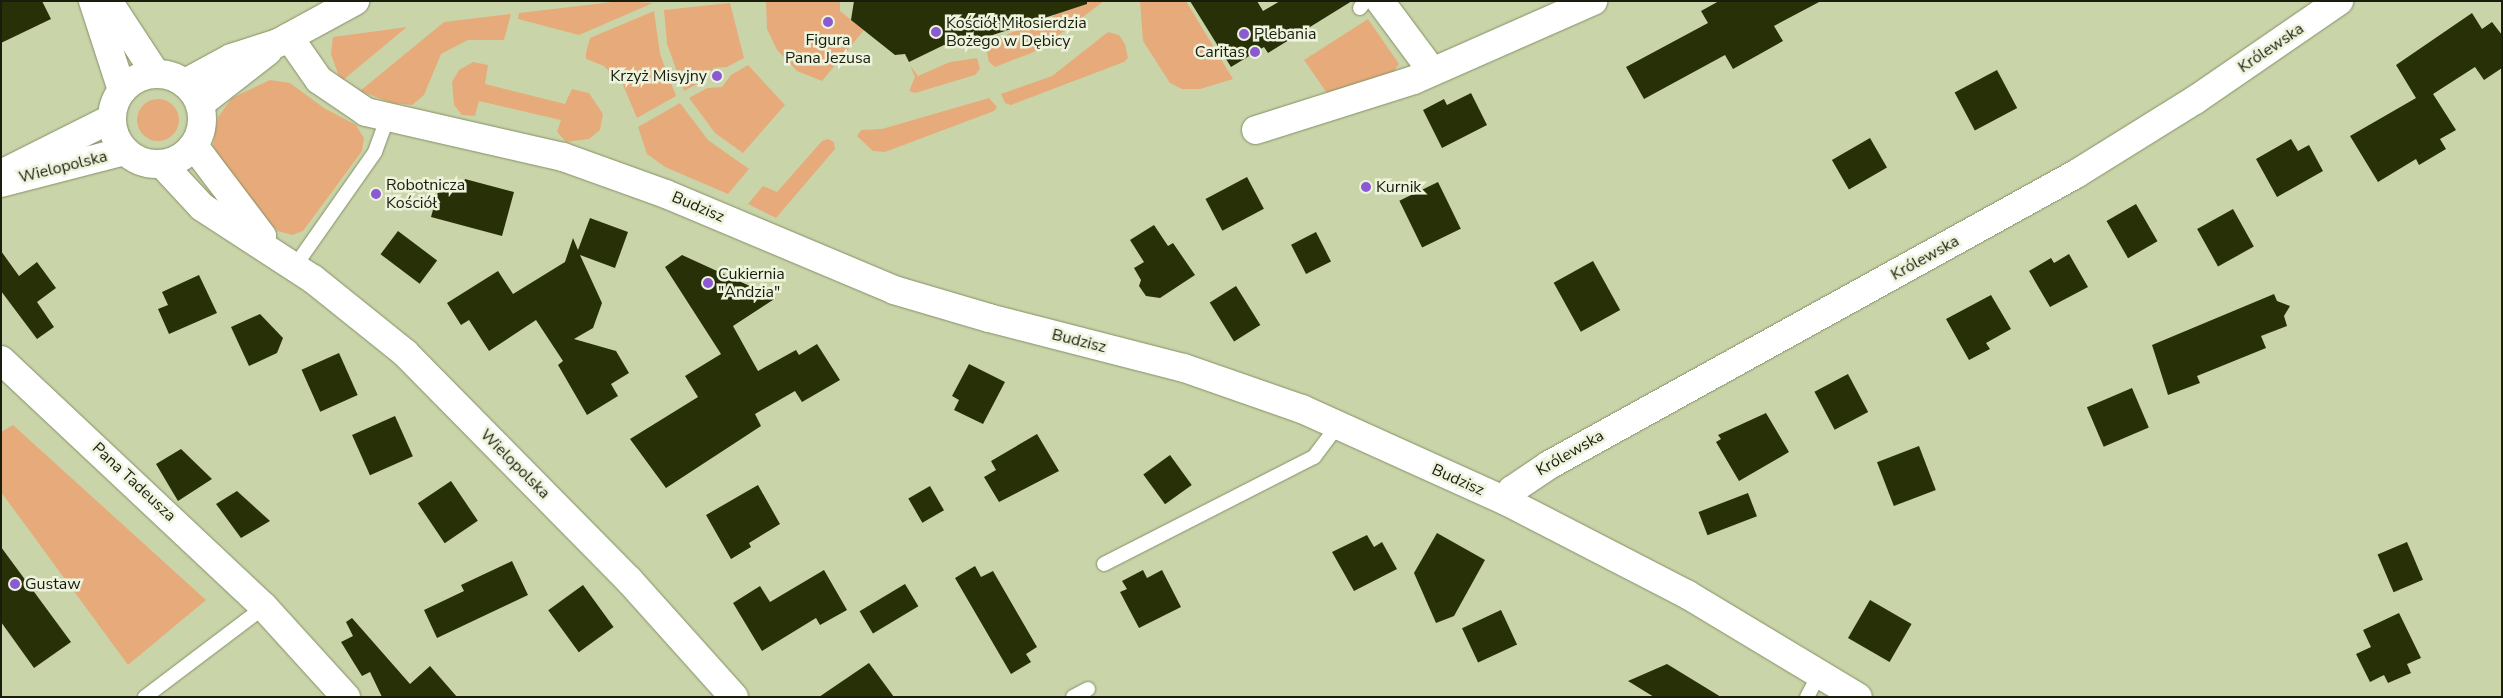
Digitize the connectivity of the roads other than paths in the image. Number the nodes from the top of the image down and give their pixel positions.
1 (92, 1) edge
2 (108, 1) edge
3 (355, 1) edge
4 (1593, 1) edge
5 (2339, 1) edge
6 (1368, 4) edge
7 (283, 40) junction
8 (1432, 71) junction
9 (156, 74) junction
10 (122, 90) junction
11 (192, 93) junction
12 (111, 119) junction
13 (387, 119) junction
14 (1256, 130) dead end
15 (194, 146) junction
16 (125, 151) junction
17 (163, 165) junction
18 (1, 174) edge
19 (1, 182) edge
20 (286, 260) junction
21 (1, 360) edge
22 (1338, 425) junction
23 (1506, 501) junction
24 (1104, 564) dead end
25 (264, 607) junction
26 (1821, 671) junction
27 (1088, 689) dead end
28 (145, 697) edge
29 (346, 697) edge
30 (734, 697) edge
31 (1073, 697) edge
32 (1807, 697) edge
33 (1858, 697) edge

1 - 10 street
2 - 9 street
3 - 7 street
4 - 8 street
5 - 23 street, Królewska
6 - 8 street
7 - 11 street
7 - 13 street, Budzisz
8 - 14 street
9 - 10 street
9 - 11 street
10 - 12 street
11 - 15 street
12 - 16 street
12 - 18 street, Wielopolska
13 - 20 lane
13 - 22 street, Budzisz
15 - 17 street
15 - 20 street, Wielopolska
16 - 17 street
16 - 19 street, Wielopolska
17 - 20 street, Wielopolska
20 - 30 street, Wielopolska
21 - 25 street, Pana Tadeusza
22 - 23 street, Budzisz
22 - 24 lane
23 - 26 street, Budzisz
25 - 28 lane
25 - 29 street, Pana Tadeusza
26 - 32 lane
26 - 33 street, Budzisz
27 - 31 lane

